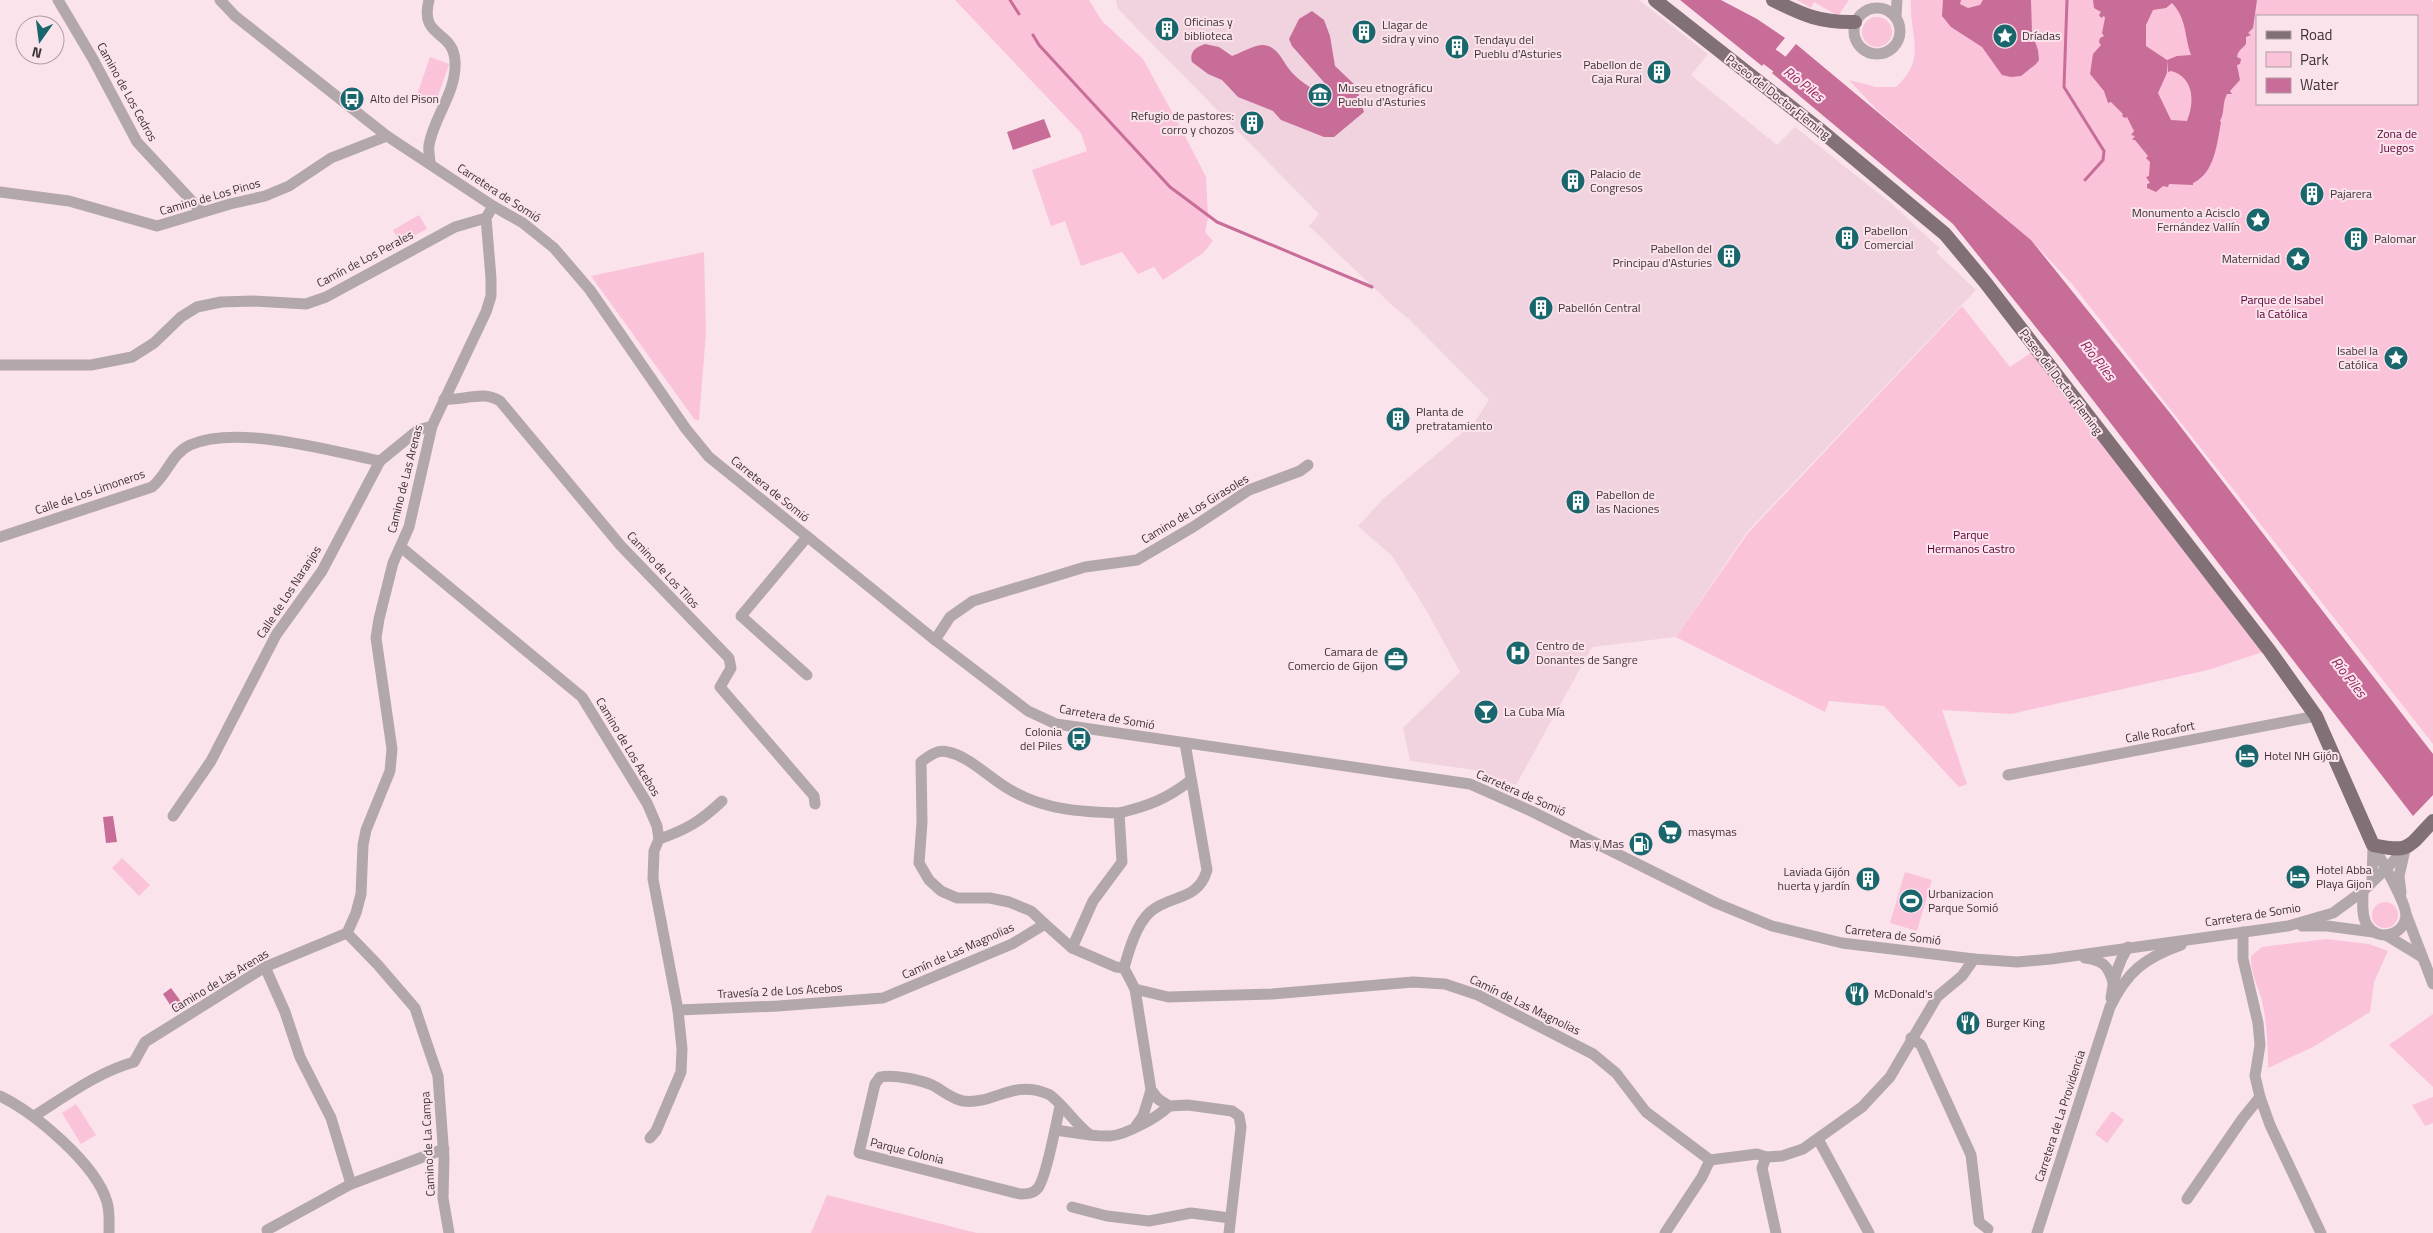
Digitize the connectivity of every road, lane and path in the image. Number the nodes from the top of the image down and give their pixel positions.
1 (58, 0) edge
2 (220, 0) edge
3 (429, 0) edge
4 (1655, 0) edge
5 (1773, 0) edge
6 (1870, 0) edge
7 (1897, 0) edge
8 (1896, 16) junction
9 (1859, 17) junction
10 (387, 136) junction
11 (430, 164) junction
12 (0, 192) edge
13 (494, 206) junction
14 (202, 212) junction
15 (486, 218) junction
16 (0, 366) edge
17 (444, 399) junction
18 (432, 426) junction
19 (380, 461) junction
20 (1308, 465) dead end
21 (0, 537) edge
22 (807, 537) junction
23 (402, 548) junction
24 (935, 640) junction
25 (807, 675) dead end
26 (2316, 716) junction
27 (1184, 743) junction
28 (2008, 775) dead end
29 (1191, 780) junction
30 (722, 801) dead end
31 (815, 804) dead end
32 (1119, 812) junction
33 (173, 816) dead end
34 (2431, 823) edge
35 (658, 839) junction
36 (2373, 845) junction
37 (2406, 849) junction
38 (2386, 869) junction
39 (2372, 882) junction
40 (2363, 891) junction
41 (2403, 902) junction
42 (2406, 914) junction
43 (1045, 924) junction
44 (2288, 926) junction
45 (2243, 932) junction
46 (2373, 932) junction
47 (347, 933) junction
48 (2386, 936) junction
49 (2199, 938) junction
50 (2128, 947) junction
51 (1072, 948) junction
52 (2076, 956) junction
53 (2422, 957) junction
54 (1974, 959) junction
55 (266, 968) junction
56 (1124, 968) junction
57 (2116, 984) junction
58 (2433, 984) edge
59 (1135, 989) junction
60 (883, 998) joint
61 (678, 1010) junction
62 (1911, 1038) junction
63 (1151, 1090) junction
64 (0, 1096) edge
65 (2260, 1097) junction
66 (1060, 1106) junction
67 (1169, 1106) junction
68 (34, 1116) junction
69 (1136, 1126) junction
70 (1055, 1130) junction
71 (1089, 1134) junction
72 (650, 1138) dead end
73 (1818, 1139) junction
74 (444, 1149) junction
75 (1766, 1158) junction
76 (1710, 1160) junction
77 (351, 1184) junction
78 (2187, 1199) dead end
79 (1072, 1207) dead end
80 (1230, 1218) junction
81 (1988, 1229) dead end
82 (267, 1230) dead end
83 (109, 1233) edge
84 (449, 1233) edge
85 (1229, 1233) edge
86 (1664, 1233) edge
87 (1776, 1233) edge
88 (1869, 1233) edge
89 (2037, 1233) edge
90 (2321, 1233) edge

1 - 14 street, Camino de Los Cedros
2 - 10 street, Carretera de Somió
3 - 11 street
4 - 26 main road, Paseo del Doctor Fleming
5 - 9 main road
6 - 9 street
7 - 8 street
8 - 9 street
8 - 9 street
10 - 11 street, Carretera de Somió
10 - 14 street, Camino de Los Pinos
11 - 13 street, Carretera de Somió
12 - 14 street, Camino de Los Pinos
13 - 15 street
13 - 22 street, Carretera de Somió
15 - 16 street, Camín de Los Perales
15 - 17 street, Camino de Las Arenas
17 - 18 street, Camino de Las Arenas
17 - 31 street, Camino de Los Tilos
18 - 19 street, Calle de Los Naranjos
18 - 23 street, Camino de Las Arenas
19 - 21 street, Calle de Los Limoneros
19 - 33 street, Calle de Los Naranjos
20 - 24 street, Camino de Los Girasoles
22 - 24 street, Carretera de Somió
22 - 25 street
23 - 35 street, Camino de Los Acebos
23 - 47 street, Camino de Las Arenas
24 - 27 street, Carretera de Somió
26 - 28 street, Calle Rocafort
26 - 36 main road, Paseo del Doctor Fleming
27 - 29 street
27 - 54 street, Carretera de Somió
29 - 32 street
29 - 56 street
30 - 35 street
32 - 43 street
32 - 51 street
34 - 37 main road
35 - 61 street, Camino de Los Acebos
36 - 37 main road
36 - 38 street
36 - 39 street
37 - 38 street, Carretera de Somio
37 - 41 street
38 - 39 street, Carretera de Somio
38 - 41 street
39 - 40 street, Carretera de Somio
40 - 44 street, Carretera de Somio
40 - 46 street
41 - 42 street
42 - 48 street
42 - 53 street
43 - 51 street
43 - 60 street, Camín de Las Magnolias
44 - 45 street, Carretera de Somio
44 - 46 street
45 - 49 street, Carretera de Somio
45 - 65 street
46 - 48 street
47 - 55 street, Camino de Las Arenas
47 - 74 street, Camino de La Campa
48 - 53 street
49 - 50 street, Carretera de Somió
49 - 57 street, Carretera de La Providencia
50 - 52 street, Carretera de Somió
50 - 57 street, Carretera de La Providencia
51 - 56 street
52 - 54 street, Carretera de Somió
52 - 57 street
53 - 58 street
54 - 62 street
55 - 68 street, Camino de Las Arenas
55 - 77 street
56 - 59 street
57 - 89 street, Carretera de La Providencia
59 - 63 street
59 - 76 street, Camín de Las Magnolias
60 - 61 street, Travesía 2 de Los Acebos
61 - 72 street, Camino de Los Acebos
62 - 73 street
62 - 81 street
63 - 67 street
63 - 69 street
64 - 68 street
65 - 78 street
65 - 90 street
66 - 70 street, Parque Colonia
66 - 70 street, Parque Colonia
66 - 71 street, Parque Colonia
67 - 69 street
67 - 80 street
68 - 83 street
69 - 71 street
70 - 71 street
73 - 75 street
73 - 88 street
74 - 77 street
74 - 84 street, Camino de La Campa
75 - 76 street
75 - 87 street
76 - 86 street
77 - 82 street
79 - 80 street
80 - 85 street

